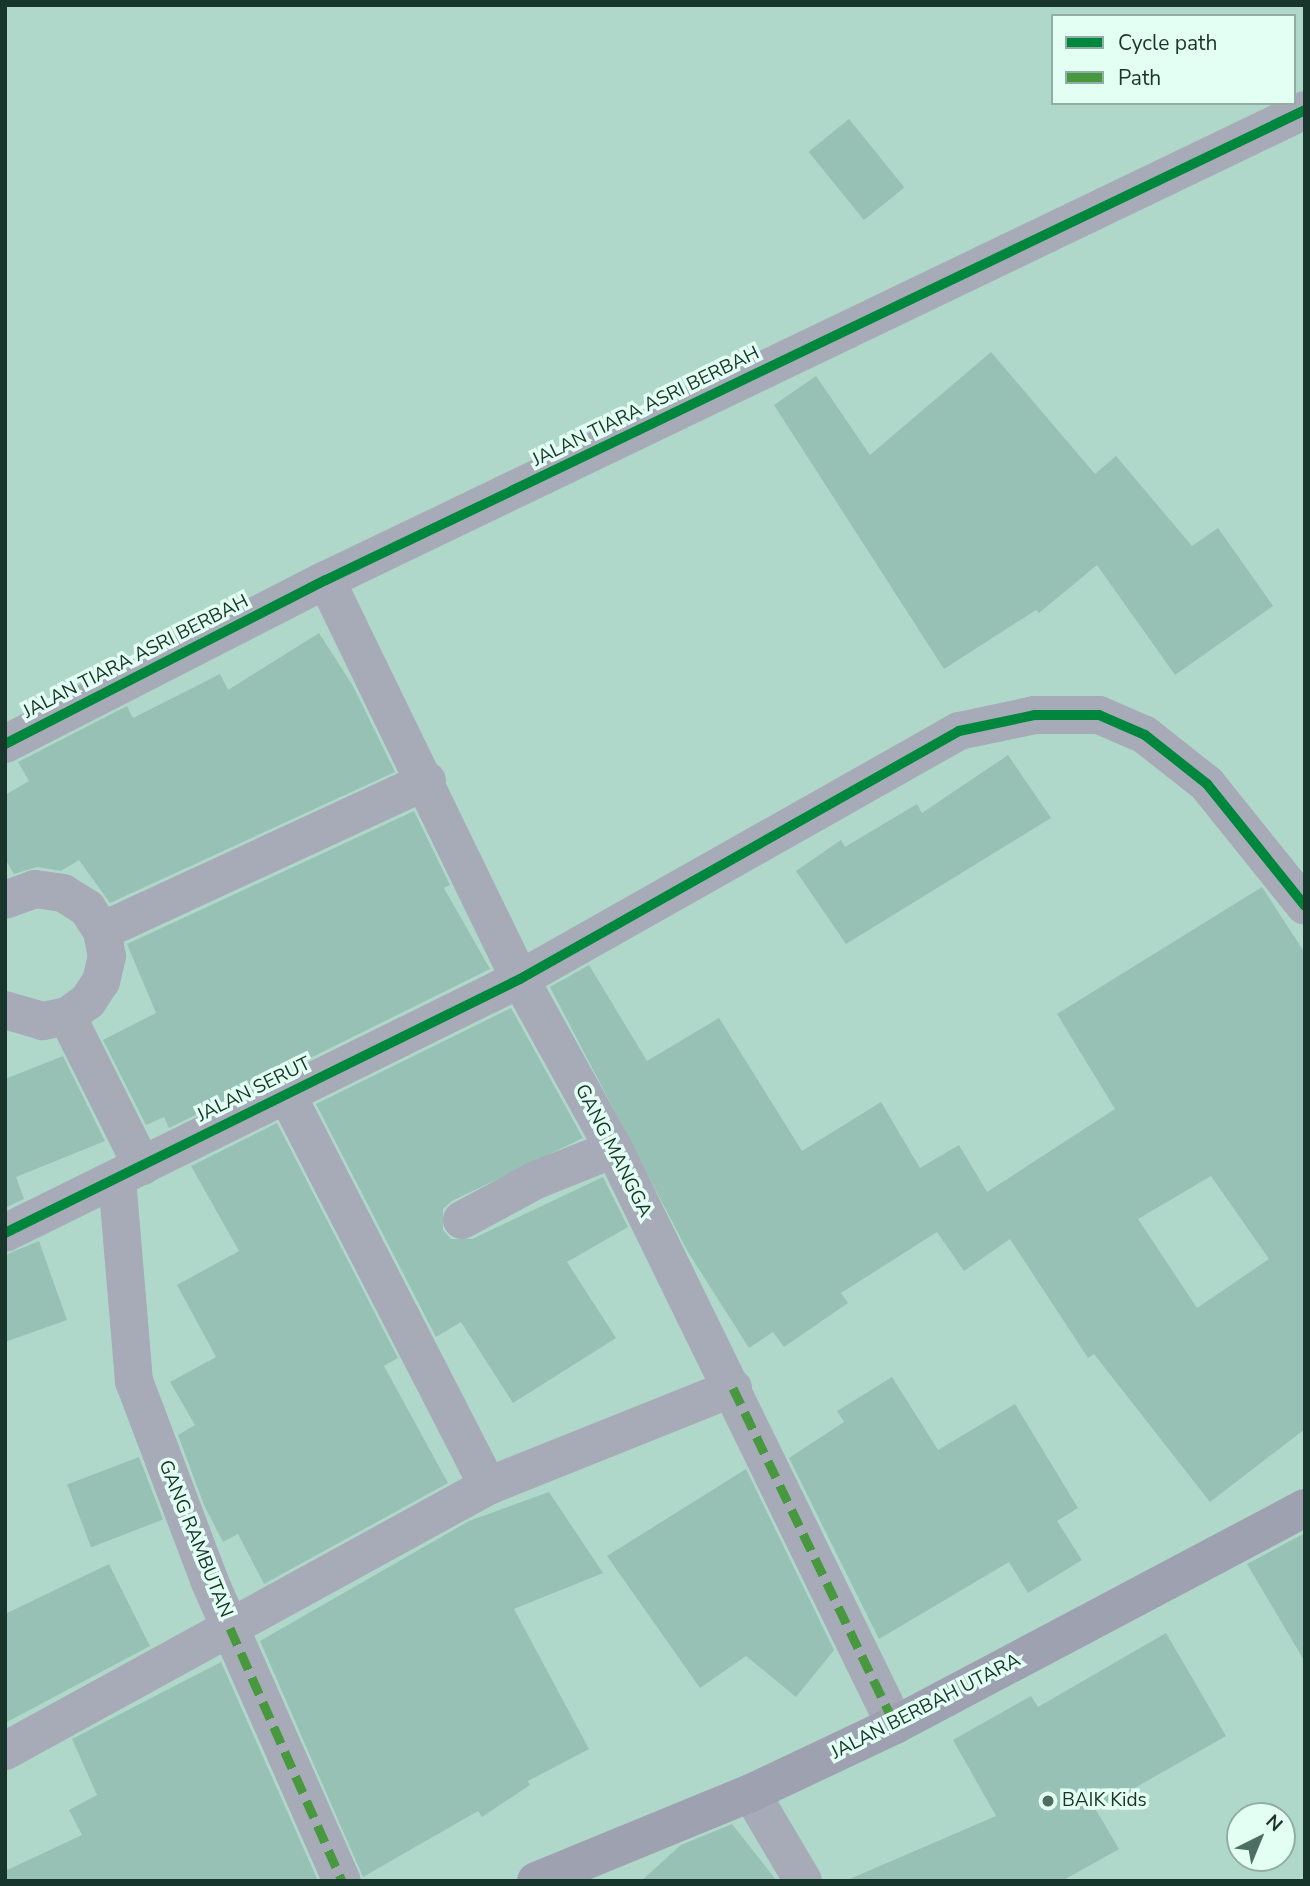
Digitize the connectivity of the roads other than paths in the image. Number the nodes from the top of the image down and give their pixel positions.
1 (1305, 110) edge
2 (326, 580) junction
3 (5, 744) edge
4 (427, 781) junction
5 (7, 895) edge
6 (1305, 906) edge
7 (102, 931) junction
8 (520, 979) junction
9 (5, 1010) edge
10 (67, 1016) junction
11 (286, 1093) junction
12 (614, 1149) junction
13 (130, 1172) junction
14 (462, 1220) dead end
15 (5, 1233) edge
16 (733, 1388) junction
17 (488, 1486) junction
18 (1305, 1508) edge
19 (230, 1628) junction
20 (895, 1726) junction
21 (5, 1751) edge
22 (751, 1793) junction
23 (342, 1881) edge
24 (536, 1881) edge
25 (803, 1881) edge

1 - 2 street, JALAN TIARA ASRI BERBAH
2 - 3 street, JALAN TIARA ASRI BERBAH
2 - 4 street, GANG MANGGA
4 - 7 street
4 - 8 street, GANG MANGGA
5 - 7 street
6 - 8 street, JALAN SERUT
7 - 10 street
8 - 11 street, JALAN SERUT
8 - 12 street, GANG MANGGA
9 - 10 street
10 - 13 street
11 - 13 street, JALAN SERUT
11 - 17 street
12 - 14 street
12 - 16 street, GANG MANGGA
13 - 15 street, JALAN SERUT
13 - 19 street, GANG RAMBUTAN
16 - 17 street
16 - 20 street, GANG MANGGA
17 - 19 street
18 - 20 main road, JALAN BERBAH UTARA
19 - 21 street
19 - 23 street, GANG RAMBUTAN
20 - 22 main road, JALAN BERBAH UTARA
22 - 24 main road, JALAN BERBAH UTARA
22 - 25 street

